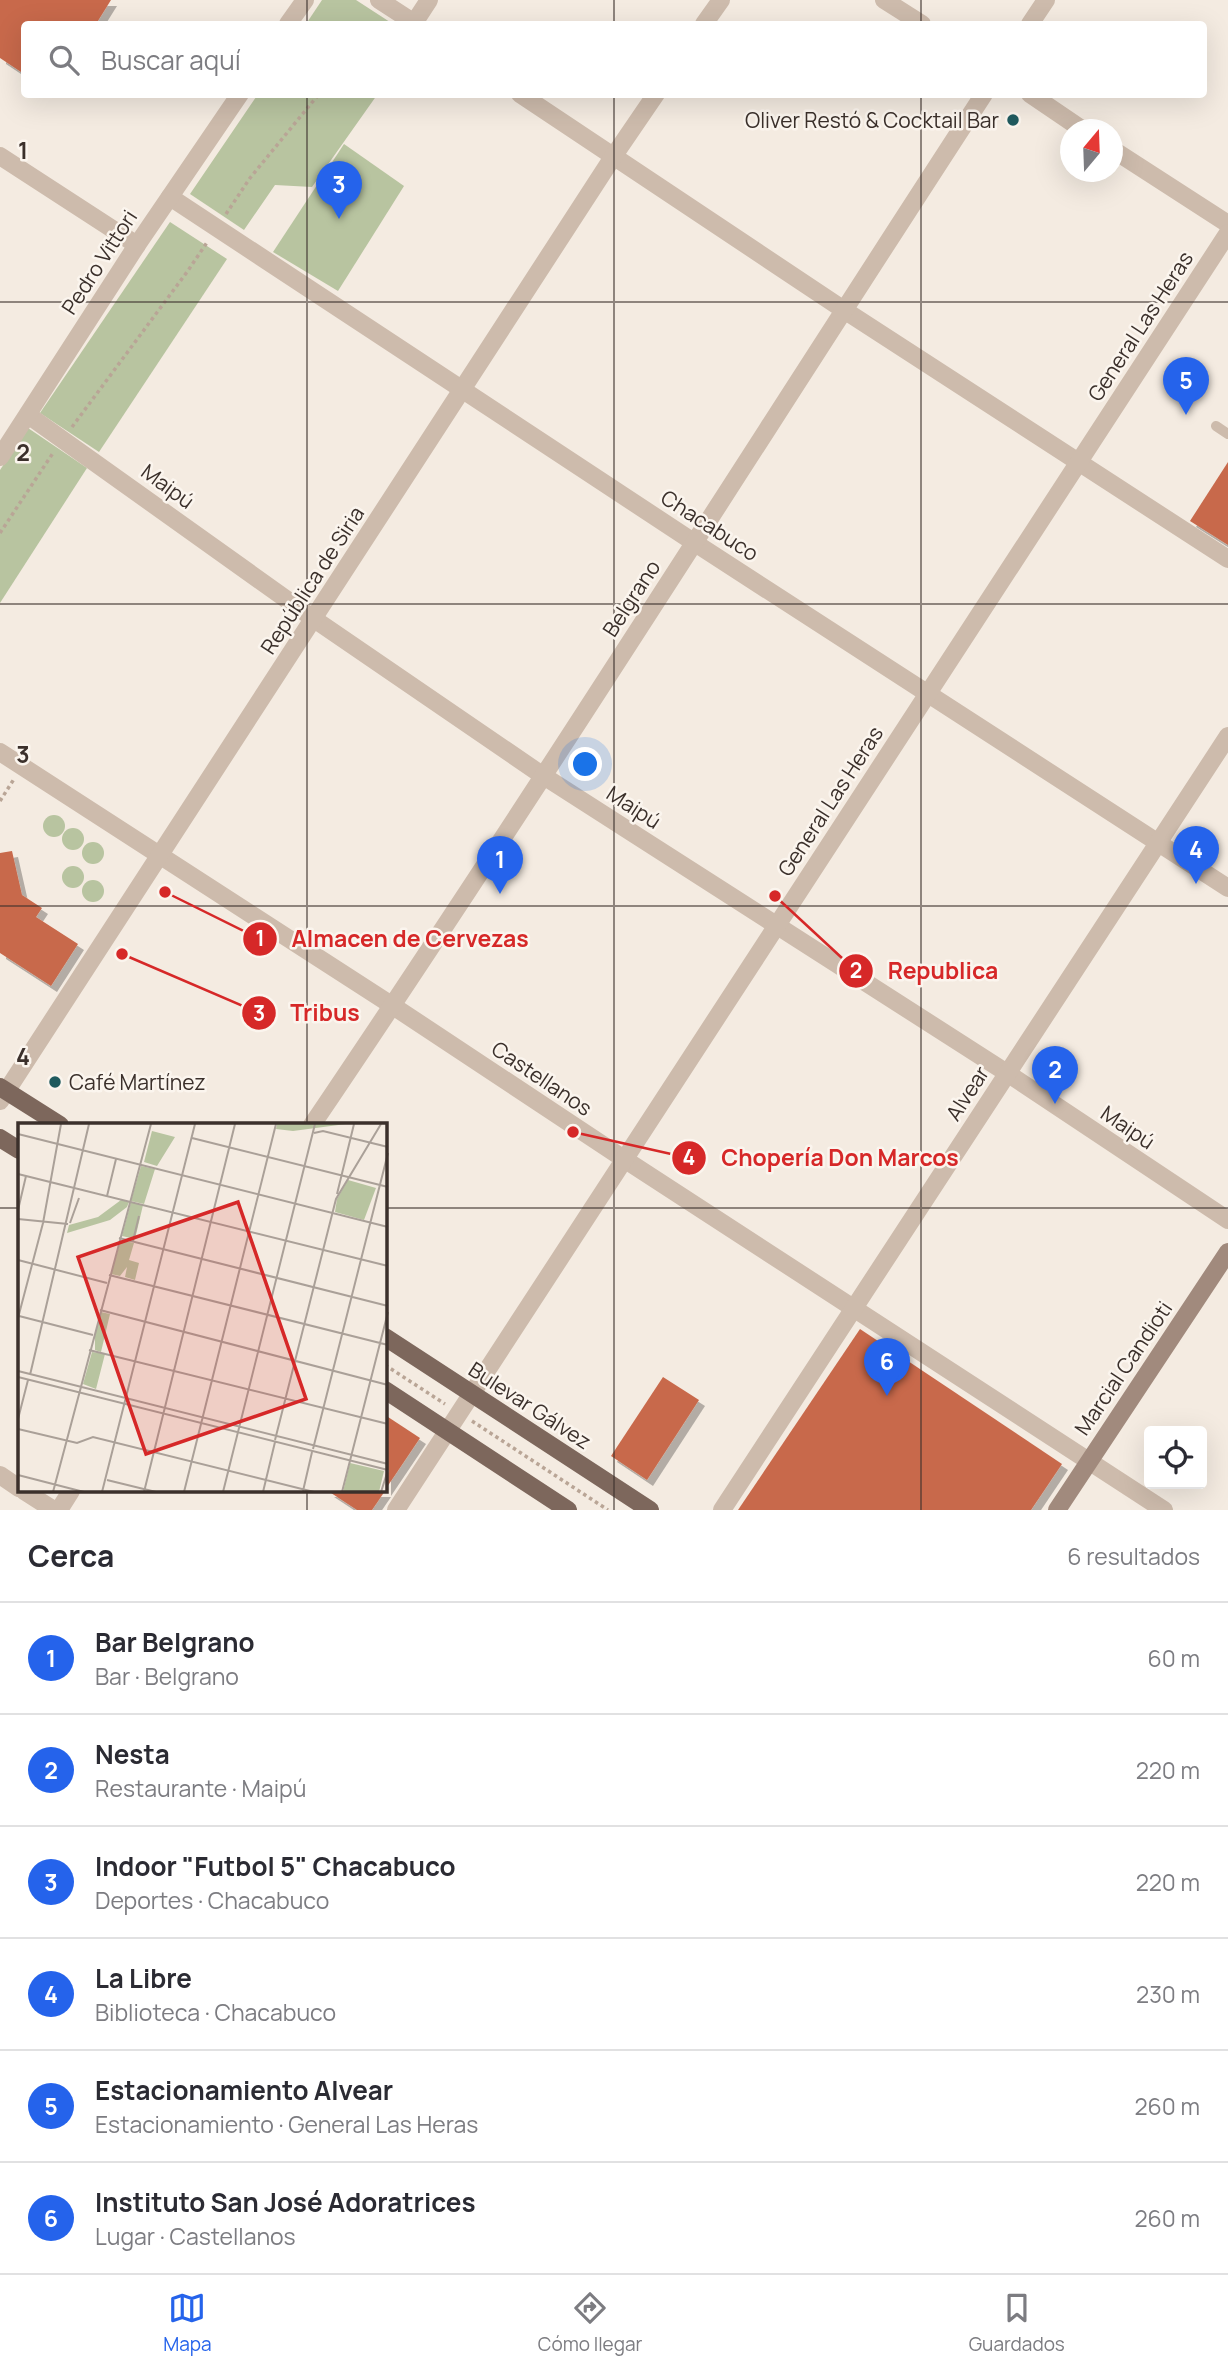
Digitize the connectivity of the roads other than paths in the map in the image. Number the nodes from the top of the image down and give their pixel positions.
1 (305, 0) edge
2 (379, 0) edge
3 (429, 0) edge
4 (721, 0) edge
5 (884, 0) edge
6 (1046, 0) edge
7 (290, 21) edge
8 (410, 21) edge
9 (417, 21) edge
10 (706, 21) edge
11 (917, 21) edge
12 (1032, 21) edge
13 (237, 98) edge
14 (526, 98) edge
15 (653, 98) edge
16 (981, 98) edge
17 (1036, 98) edge
18 (1067, 119) edge
19 (0, 156) edge
20 (1123, 156) edge
21 (613, 157) junction
22 (170, 197) junction
23 (1228, 224) edge
24 (1228, 233) edge
25 (137, 244) junction
26 (844, 310) junction
27 (463, 389) junction
28 (28, 415) junction
29 (1216, 426) dead end
30 (1228, 433) edge
31 (0, 457) edge
32 (1079, 462) junction
33 (695, 543) junction
34 (1228, 559) edge
35 (314, 619) junction
36 (928, 693) junction
37 (1228, 736) edge
38 (0, 752) edge
39 (542, 775) junction
40 (1158, 843) junction
41 (160, 856) junction
42 (1228, 888) edge
43 (777, 925) junction
44 (393, 1006) junction
45 (1007, 1073) junction
46 (2, 1093) edge
47 (56, 1123) edge
48 (313, 1123) edge
49 (0, 1138) edge
50 (18, 1149) edge
51 (624, 1159) junction
52 (1228, 1220) edge
53 (1228, 1252) edge
54 (855, 1310) junction
55 (387, 1338) edge
56 (387, 1391) edge
57 (471, 1394) junction
58 (449, 1432) junction
59 (1089, 1461) junction
60 (0, 1475) edge
61 (18, 1487) edge
62 (26, 1492) edge
63 (70, 1492) edge
64 (56, 1510) edge
65 (396, 1510) edge
66 (568, 1510) edge
67 (650, 1510) edge
68 (722, 1510) edge
69 (1057, 1510) edge
70 (1164, 1510) edge

1 - 7 street
2 - 8 street
3 - 9 street
4 - 10 street
5 - 11 street
6 - 12 street
13 - 22 street, Pedro Vittori
14 - 21 street
15 - 21 street, República de Siria
16 - 26 street, Belgrano
17 - 18 street
19 - 25 street
20 - 23 street
21 - 26 street
21 - 27 street, República de Siria
22 - 25 street, Pedro Vittori
22 - 27 street, Chacabuco
24 - 32 street, General Las Heras
25 - 28 street, Pedro Vittori
26 - 32 street
26 - 33 street, Belgrano
27 - 33 street, Chacabuco
27 - 35 street, República de Siria
28 - 31 street, Pedro Vittori
28 - 35 street, Maipú
29 - 30 lane
32 - 34 street
32 - 36 street, General Las Heras
33 - 36 street, Chacabuco
33 - 39 street, Belgrano
35 - 39 street, Maipú
35 - 41 street, República de Siria
36 - 40 street, Chacabuco
36 - 43 street, General Las Heras
37 - 40 street, Alvear
38 - 41 street, Castellanos
39 - 43 street, Maipú
39 - 44 street, Belgrano
40 - 42 street, Chacabuco
40 - 45 street, Alvear
41 - 44 street, Castellanos
41 - 46 street, República de Siria
43 - 45 street, Maipú
43 - 51 street, General Las Heras
44 - 48 street, Belgrano
44 - 51 street, Castellanos
45 - 52 street, Maipú
45 - 54 street, Alvear
46 - 47 main road
49 - 50 main road
51 - 54 street, Castellanos
51 - 57 street, General Las Heras
53 - 59 main road, Marcial Candioti
54 - 59 street, Castellanos
54 - 68 street, Alvear
55 - 57 main road, Bulevar Gálvez
56 - 58 main road
57 - 58 street, General Las Heras
57 - 67 main road, Bulevar Gálvez
58 - 65 street, General Las Heras
58 - 66 main road
59 - 69 main road, Marcial Candioti
59 - 70 street, Castellanos
60 - 61 street
62 - 64 street
63 - 64 street

